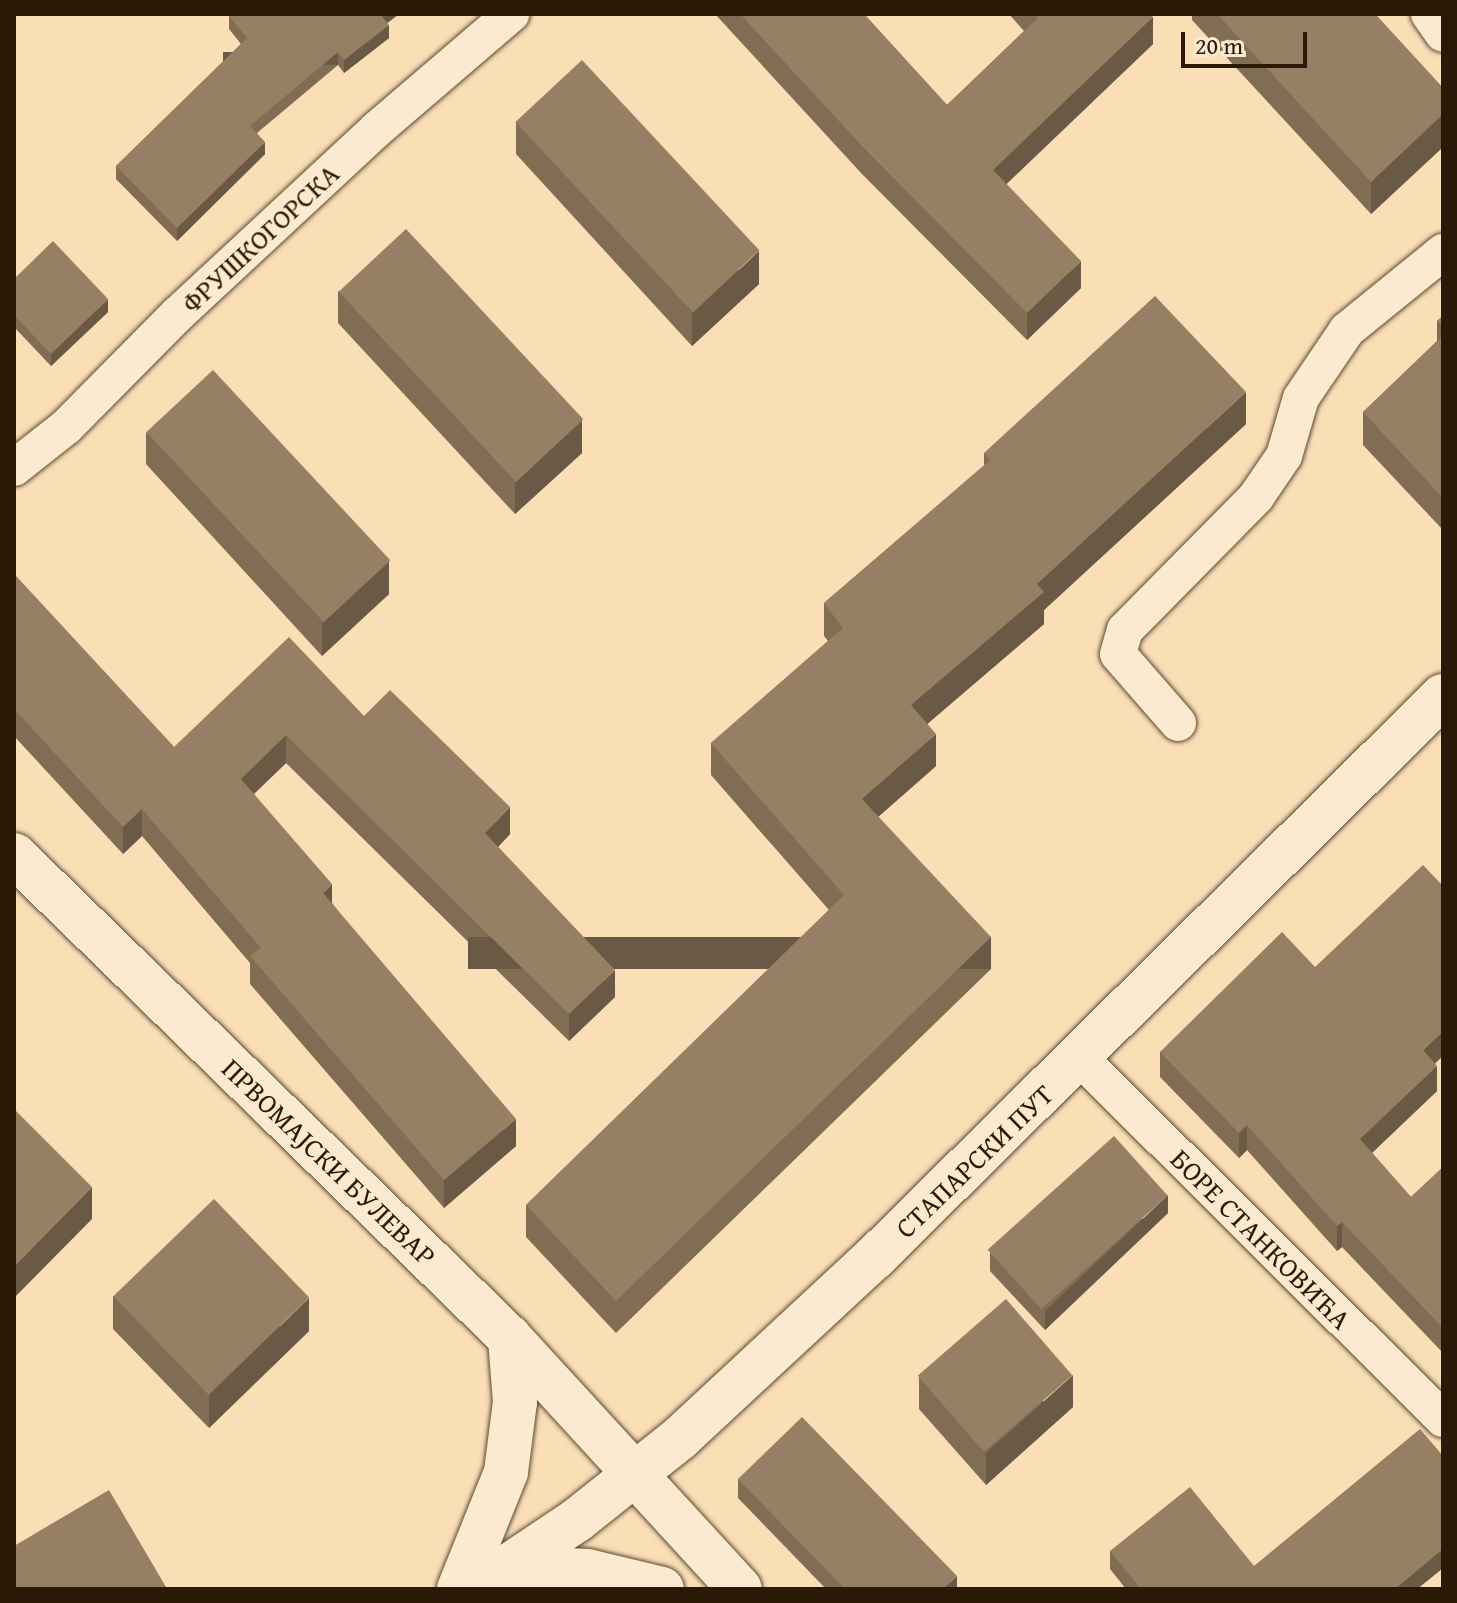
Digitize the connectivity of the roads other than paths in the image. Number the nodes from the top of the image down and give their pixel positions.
1 (511, 14) edge
2 (1429, 14) edge
3 (1443, 34) edge
4 (1443, 252) edge
5 (14, 468) edge
6 (1443, 696) edge
7 (1178, 723) dead end
8 (14, 855) edge
9 (1080, 1058) junction
10 (510, 1338) junction
11 (1443, 1419) edge
12 (637, 1476) junction
13 (474, 1586) edge
14 (662, 1589) edge
15 (740, 1589) edge

1 - 5 street, ФРУШКОГОРСКА
2 - 3 street
4 - 7 street
6 - 9 main road, СТАПАРСКИ ПУТ
8 - 10 main road, ПРВОМАЈСКИ БУЛЕВАР
9 - 11 street, БОРЕ СТАНКОВИЋА
9 - 12 main road, СТАПАРСКИ ПУТ
10 - 12 main road, ПРВОМАЈСКИ БУЛЕВАР
10 - 13 main road
12 - 13 main road, СТАПАРСКИ ПУТ
12 - 15 main road, ПРВОМАЈСКИ БУЛЕВАР
13 - 14 main road

